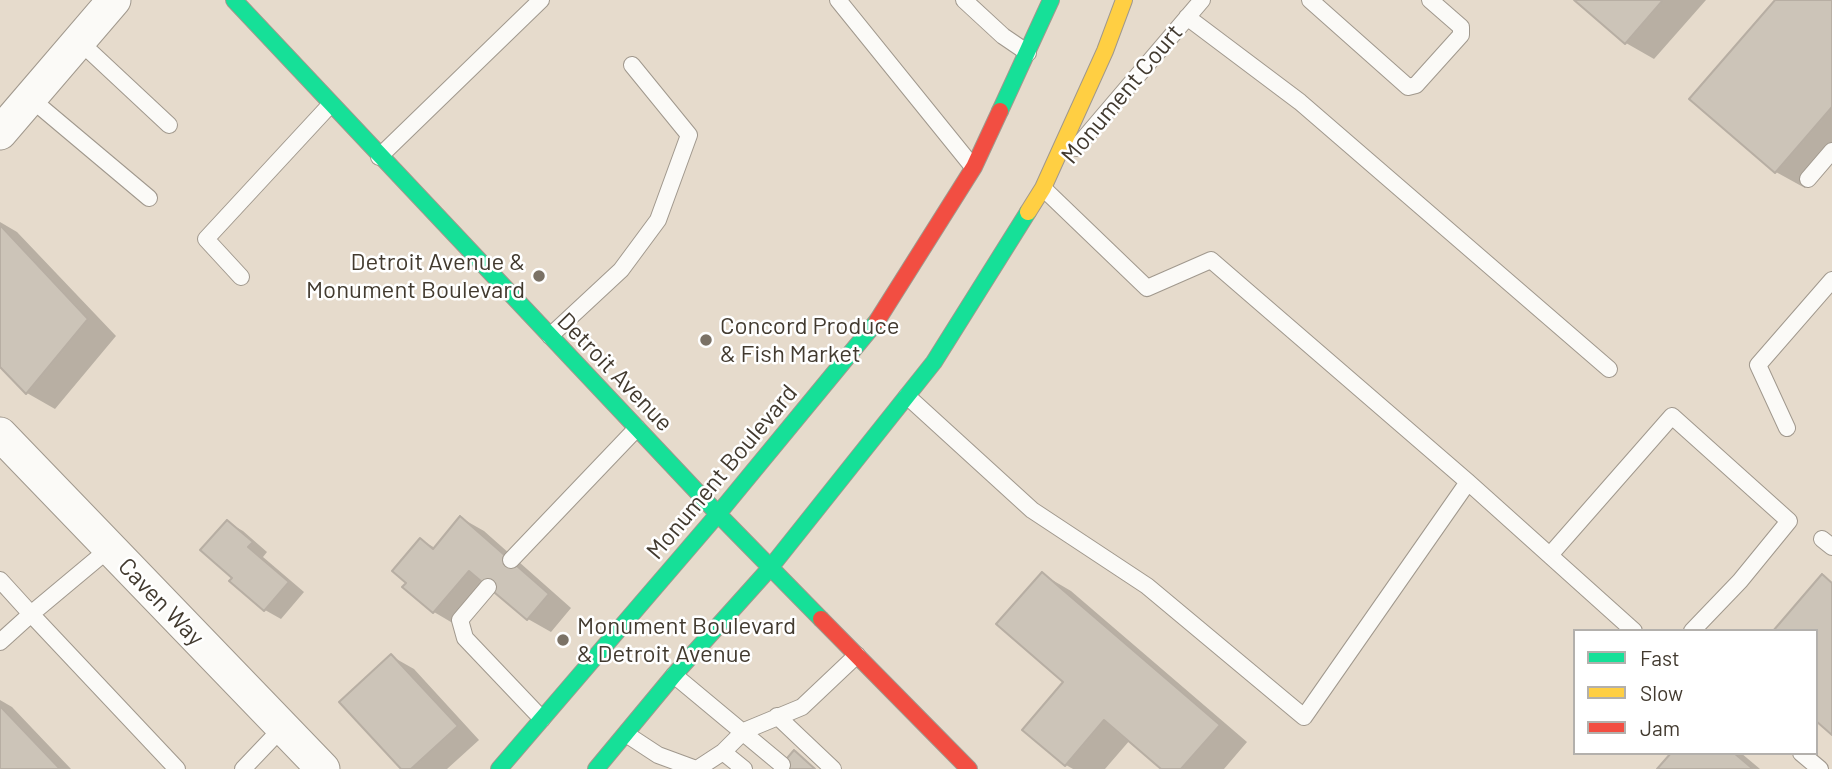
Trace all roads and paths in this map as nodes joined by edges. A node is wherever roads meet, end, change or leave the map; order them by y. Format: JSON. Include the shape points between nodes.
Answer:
{"nodes":[{"id":1,"x":114,"y":0,"type":"edge"},
{"id":2,"x":234,"y":0,"type":"edge"},
{"id":3,"x":541,"y":0,"type":"edge"},
{"id":4,"x":838,"y":0,"type":"edge"},
{"id":5,"x":964,"y":0,"type":"edge"},
{"id":6,"x":1051,"y":0,"type":"edge"},
{"id":7,"x":1124,"y":0,"type":"edge"},
{"id":8,"x":1202,"y":0,"type":"edge"},
{"id":9,"x":1310,"y":0,"type":"edge"},
{"id":10,"x":1430,"y":0,"type":"edge"},
{"id":11,"x":1187,"y":17,"type":"junction"},
{"id":12,"x":79,"y":41,"type":"junction"},
{"id":13,"x":1028,"y":52,"type":"junction"},
{"id":14,"x":632,"y":65,"type":"dead end"},
{"id":15,"x":30,"y":98,"type":"junction"},
{"id":16,"x":330,"y":105,"type":"junction"},
{"id":17,"x":169,"y":125,"type":"dead end"},
{"id":18,"x":0,"y":132,"type":"edge"},
{"id":19,"x":1832,"y":151,"type":"edge"},
{"id":20,"x":379,"y":156,"type":"junction"},
{"id":21,"x":974,"y":167,"type":"junction"},
{"id":22,"x":1808,"y":179,"type":"dead end"},
{"id":23,"x":1043,"y":188,"type":"junction"},
{"id":24,"x":149,"y":198,"type":"dead end"},
{"id":25,"x":241,"y":277,"type":"dead end"},
{"id":26,"x":1832,"y":280,"type":"edge"},
{"id":27,"x":550,"y":336,"type":"junction"},
{"id":28,"x":1608,"y":369,"type":"dead end"},
{"id":29,"x":907,"y":396,"type":"junction"},
{"id":30,"x":637,"y":428,"type":"junction"},
{"id":31,"x":1787,"y":428,"type":"dead end"},
{"id":32,"x":0,"y":434,"type":"edge"},
{"id":33,"x":1468,"y":482,"type":"junction"},
{"id":34,"x":718,"y":514,"type":"junction"},
{"id":35,"x":110,"y":548,"type":"junction"},
{"id":36,"x":1550,"y":555,"type":"junction"},
{"id":37,"x":511,"y":560,"type":"dead end"},
{"id":38,"x":770,"y":568,"type":"junction"},
{"id":39,"x":0,"y":580,"type":"edge"},
{"id":40,"x":488,"y":587,"type":"dead end"},
{"id":41,"x":31,"y":614,"type":"junction"},
{"id":42,"x":1632,"y":629,"type":"edge"},
{"id":43,"x":1694,"y":629,"type":"edge"},
{"id":44,"x":0,"y":642,"type":"edge"},
{"id":45,"x":857,"y":655,"type":"junction"},
{"id":46,"x":674,"y":675,"type":"junction"},
{"id":47,"x":777,"y":716,"type":"junction"},
{"id":48,"x":542,"y":719,"type":"junction"},
{"id":49,"x":283,"y":727,"type":"junction"},
{"id":50,"x":744,"y":731,"type":"junction"},
{"id":51,"x":626,"y":734,"type":"junction"},
{"id":52,"x":723,"y":752,"type":"junction"},
{"id":53,"x":1803,"y":755,"type":"edge"},
{"id":54,"x":782,"y":765,"type":"dead end"},
{"id":55,"x":177,"y":769,"type":"edge"},
{"id":56,"x":243,"y":769,"type":"edge"},
{"id":57,"x":323,"y":769,"type":"edge"},
{"id":58,"x":499,"y":769,"type":"edge"},
{"id":59,"x":596,"y":769,"type":"edge"},
{"id":60,"x":696,"y":769,"type":"edge"},
{"id":61,"x":744,"y":769,"type":"edge"},
{"id":62,"x":833,"y":769,"type":"edge"},
{"id":63,"x":969,"y":769,"type":"edge"},
{"id":64,"x":1820,"y":769,"type":"edge"}],
"edges":[{"from":1,"to":12,"type":"street"},
{"from":2,"to":16,"type":"main road","name":"Detroit Avenue"},
{"from":3,"to":20,"type":"lane"},
{"from":4,"to":21,"type":"lane"},
{"from":5,"to":13,"type":"lane"},
{"from":6,"to":13,"type":"main road","name":"Monument Boulevard"},
{"from":7,"to":23,"type":"main road"},
{"from":8,"to":11,"type":"lane","name":"Monument Court"},
{"from":9,"to":10,"type":"lane","via":[[1404,85],[1412,87],[1461,35],[1461,27]]},
{"from":11,"to":23,"type":"lane","name":"Monument Court"},
{"from":11,"to":28,"type":"lane","via":[[1300,102]]},
{"from":12,"to":15,"type":"street"},
{"from":12,"to":17,"type":"lane"},
{"from":13,"to":21,"type":"main road","name":"Monument Boulevard"},
{"from":14,"to":27,"type":"lane","via":[[689,135],[658,220],[621,270]]},
{"from":15,"to":18,"type":"street"},
{"from":15,"to":24,"type":"lane"},
{"from":16,"to":20,"type":"main road","name":"Detroit Avenue"},
{"from":16,"to":25,"type":"lane","via":[[206,239]]},
{"from":19,"to":22,"type":"lane"},
{"from":20,"to":27,"type":"main road","name":"Detroit Avenue"},
{"from":21,"to":34,"type":"main road","name":"Monument Boulevard","via":[[878,318]]},
{"from":23,"to":29,"type":"main road","via":[[934,362]]},
{"from":23,"to":33,"type":"lane","via":[[1147,288],[1211,260]]},
{"from":26,"to":31,"type":"lane","via":[[1758,365]]},
{"from":27,"to":30,"type":"main road","name":"Detroit Avenue"},
{"from":29,"to":33,"type":"lane","via":[[1032,510],[1147,586],[1304,717]]},
{"from":29,"to":38,"type":"main road"},
{"from":30,"to":34,"type":"main road","name":"Detroit Avenue"},
{"from":30,"to":37,"type":"lane"},
{"from":32,"to":35,"type":"street","name":"Caven Way"},
{"from":33,"to":36,"type":"lane"},
{"from":34,"to":38,"type":"main road","name":"Detroit Avenue"},
{"from":34,"to":48,"type":"main road","name":"Monument Boulevard"},
{"from":35,"to":41,"type":"lane"},
{"from":35,"to":49,"type":"street","name":"Caven Way"},
{"from":36,"to":42,"type":"lane"},
{"from":36,"to":43,"type":"lane","via":[[1672,416],[1788,521]]},
{"from":38,"to":45,"type":"main road","name":"Detroit Avenue"},
{"from":38,"to":46,"type":"main road"},
{"from":39,"to":41,"type":"lane"},
{"from":40,"to":48,"type":"lane","via":[[460,620],[466,638]]},
{"from":41,"to":44,"type":"lane"},
{"from":41,"to":55,"type":"lane"},
{"from":45,"to":47,"type":"lane","via":[[803,707]]},
{"from":45,"to":63,"type":"main road","name":"Detroit Avenue","via":[[947,755]]},
{"from":46,"to":50,"type":"lane"},
{"from":46,"to":51,"type":"main road"},
{"from":47,"to":50,"type":"lane"},
{"from":47,"to":62,"type":"lane"},
{"from":48,"to":58,"type":"main road","name":"Monument Boulevard"},
{"from":49,"to":56,"type":"lane"},
{"from":49,"to":57,"type":"street","name":"Caven Way"},
{"from":50,"to":52,"type":"lane"},
{"from":50,"to":54,"type":"lane"},
{"from":51,"to":59,"type":"main road"},
{"from":51,"to":60,"type":"lane","via":[[658,755]]},
{"from":52,"to":60,"type":"lane"},
{"from":52,"to":61,"type":"lane"},
{"from":53,"to":64,"type":"lane"}]}
